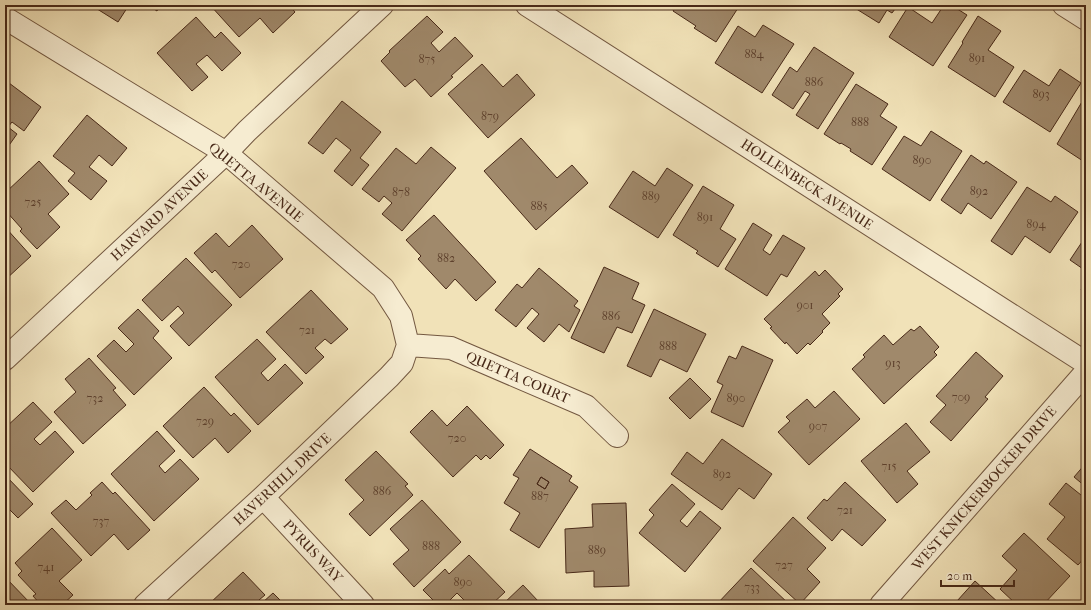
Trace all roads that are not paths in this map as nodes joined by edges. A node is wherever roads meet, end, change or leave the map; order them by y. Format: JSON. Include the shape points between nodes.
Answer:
{"nodes":[{"id":1,"x":382,"y":5,"type":"edge"},
{"id":2,"x":527,"y":5,"type":"edge"},
{"id":3,"x":1064,"y":5,"type":"edge"},
{"id":4,"x":5,"y":18,"type":"edge"},
{"id":5,"x":1086,"y":19,"type":"edge"},
{"id":6,"x":226,"y":153,"type":"junction"},
{"id":7,"x":408,"y":345,"type":"junction"},
{"id":8,"x":5,"y":359,"type":"edge"},
{"id":9,"x":1086,"y":363,"type":"edge"},
{"id":10,"x":1086,"y":372,"type":"edge"},
{"id":11,"x":617,"y":436,"type":"dead end"},
{"id":12,"x":263,"y":497,"type":"junction"},
{"id":13,"x":145,"y":605,"type":"edge"},
{"id":14,"x":363,"y":605,"type":"edge"},
{"id":15,"x":881,"y":605,"type":"edge"}],
"edges":[{"from":1,"to":6,"type":"street","name":"HARVARD AVENUE"},
{"from":2,"to":9,"type":"street","name":"HOLLENBECK AVENUE"},
{"from":3,"to":5,"type":"street"},
{"from":4,"to":6,"type":"street","name":"QUETTA AVENUE"},
{"from":6,"to":7,"type":"street","name":"QUETTA AVENUE","via":[[383,288],[401,316]]},
{"from":6,"to":8,"type":"street","name":"HARVARD AVENUE"},
{"from":7,"to":11,"type":"street","name":"QUETTA COURT","via":[[451,348],[522,378],[586,406]]},
{"from":7,"to":12,"type":"street","name":"HAVERHILL DRIVE","via":[[402,363],[390,377]]},
{"from":10,"to":15,"type":"street","name":"WEST KNICKERBOCKER DRIVE"},
{"from":12,"to":13,"type":"street","name":"HAVERHILL DRIVE"},
{"from":12,"to":14,"type":"street","name":"PYRUS WAY"}]}
